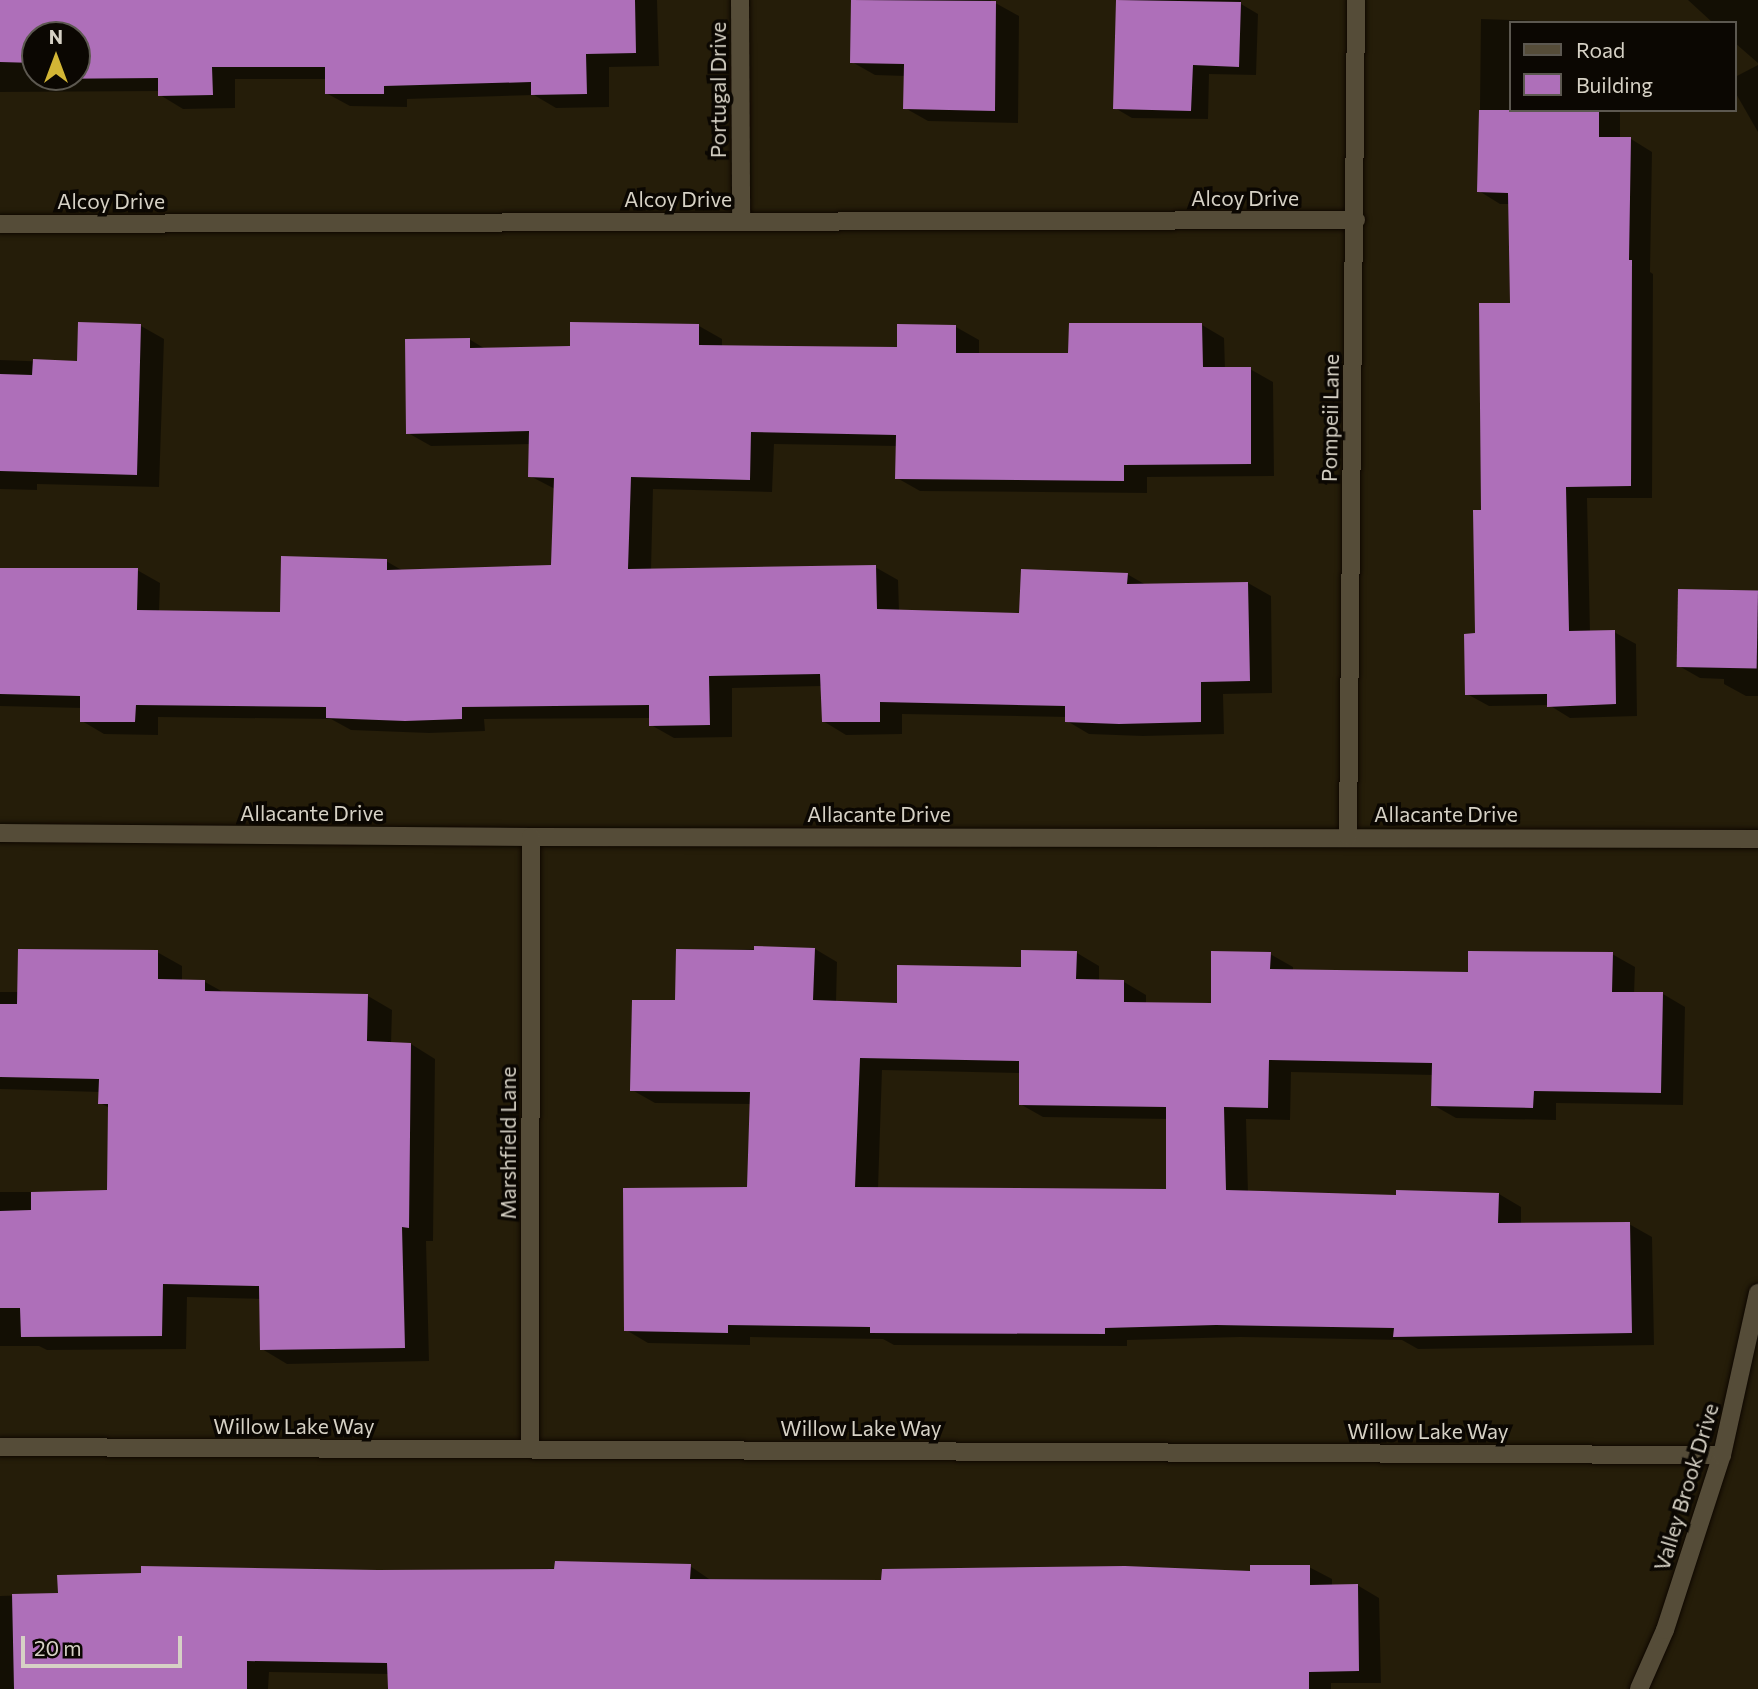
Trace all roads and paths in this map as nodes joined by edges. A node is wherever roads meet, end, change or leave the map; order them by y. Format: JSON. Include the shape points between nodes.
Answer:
{"nodes":[{"id":1,"x":740,"y":0,"type":"edge"},
{"id":2,"x":1356,"y":0,"type":"edge"},
{"id":3,"x":1356,"y":220,"type":"junction"},
{"id":4,"x":741,"y":222,"type":"junction"},
{"id":5,"x":0,"y":224,"type":"edge"},
{"id":6,"x":0,"y":833,"type":"edge"},
{"id":7,"x":1348,"y":836,"type":"junction"},
{"id":8,"x":531,"y":837,"type":"junction"},
{"id":9,"x":1758,"y":839,"type":"edge"},
{"id":10,"x":1758,"y":1293,"type":"edge"},
{"id":11,"x":0,"y":1447,"type":"edge"},
{"id":12,"x":530,"y":1449,"type":"junction"},
{"id":13,"x":1723,"y":1455,"type":"junction"},
{"id":14,"x":1639,"y":1689,"type":"edge"}],
"edges":[{"from":1,"to":4,"type":"street","name":"Portugal Drive"},
{"from":2,"to":3,"type":"street","name":"Pompeii Lane"},
{"from":3,"to":4,"type":"street","name":"Alcoy Drive"},
{"from":3,"to":7,"type":"street","name":"Pompeii Lane"},
{"from":4,"to":5,"type":"street","name":"Alcoy Drive"},
{"from":6,"to":8,"type":"street","name":"Allacante Drive"},
{"from":7,"to":8,"type":"street","name":"Allacante Drive"},
{"from":7,"to":9,"type":"street","name":"Allacante Drive"},
{"from":8,"to":12,"type":"street","name":"Marshfield Lane"},
{"from":10,"to":13,"type":"street","name":"Valley Brook Drive"},
{"from":11,"to":12,"type":"street","name":"Willow Lake Way"},
{"from":12,"to":13,"type":"street","name":"Willow Lake Way"},
{"from":13,"to":14,"type":"street","name":"Valley Brook Drive","via":[[1665,1630]]}]}
